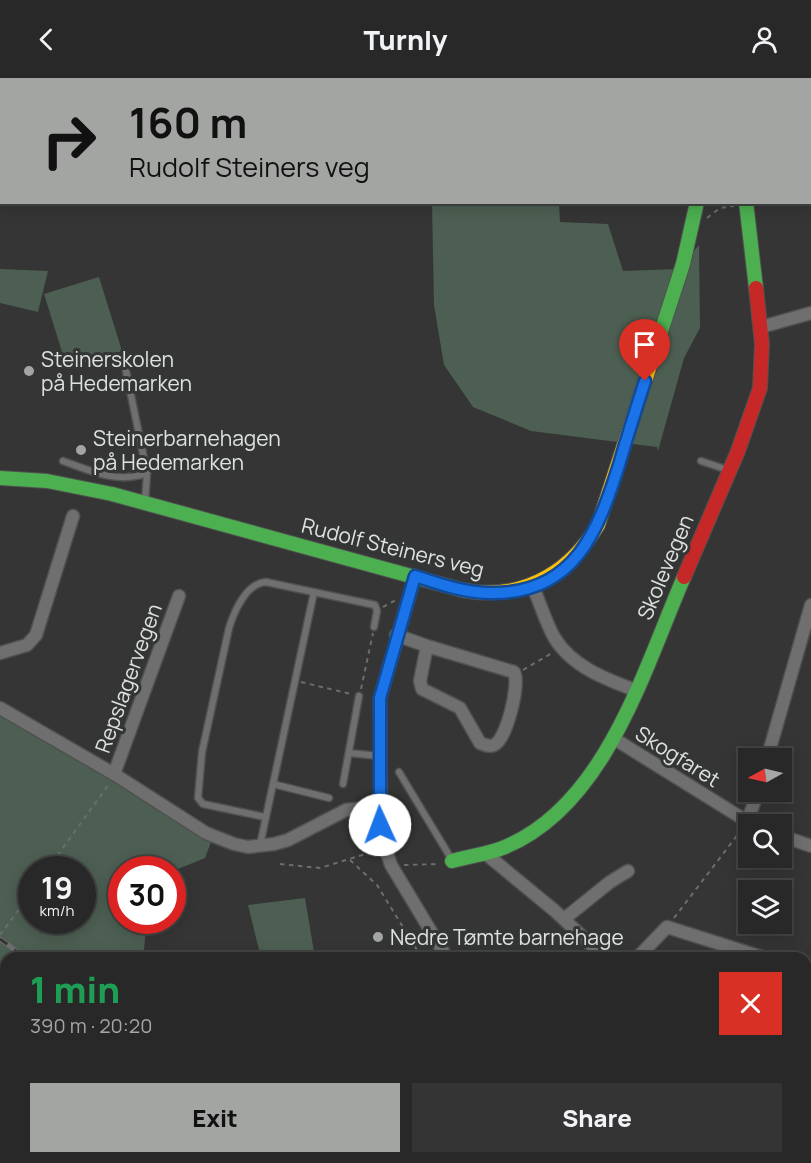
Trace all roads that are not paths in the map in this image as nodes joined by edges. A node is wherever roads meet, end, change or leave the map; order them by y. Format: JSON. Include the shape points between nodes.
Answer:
{"nodes":[{"id":1,"x":697,"y":204,"type":"edge"},
{"id":2,"x":746,"y":204,"type":"edge"},
{"id":3,"x":811,"y":313,"type":"edge"},
{"id":4,"x":761,"y":327,"type":"junction"},
{"id":5,"x":126,"y":371,"type":"dead end"},
{"id":6,"x":63,"y":461,"type":"dead end"},
{"id":7,"x":701,"y":461,"type":"dead end"},
{"id":8,"x":729,"y":471,"type":"junction"},
{"id":9,"x":147,"y":473,"type":"junction"},
{"id":10,"x":0,"y":478,"type":"edge"},
{"id":11,"x":145,"y":503,"type":"junction"},
{"id":12,"x":73,"y":516,"type":"dead end"},
{"id":13,"x":415,"y":576,"type":"junction"},
{"id":14,"x":532,"y":585,"type":"junction"},
{"id":15,"x":314,"y":591,"type":"junction"},
{"id":16,"x":178,"y":596,"type":"dead end"},
{"id":17,"x":811,"y":605,"type":"edge"},
{"id":18,"x":374,"y":627,"type":"road end"},
{"id":19,"x":396,"y":635,"type":"junction"},
{"id":20,"x":428,"y":646,"type":"junction"},
{"id":21,"x":0,"y":653,"type":"edge"},
{"id":22,"x":635,"y":690,"type":"junction"},
{"id":23,"x":359,"y":696,"type":"road end"},
{"id":24,"x":0,"y":708,"type":"edge"},
{"id":25,"x":613,"y":738,"type":"junction"},
{"id":26,"x":770,"y":748,"type":"edge"},
{"id":27,"x":349,"y":753,"type":"junction"},
{"id":28,"x":379,"y":756,"type":"junction"},
{"id":29,"x":399,"y":772,"type":"dead end"},
{"id":30,"x":114,"y":774,"type":"junction"},
{"id":31,"x":273,"y":784,"type":"junction"},
{"id":32,"x":344,"y":784,"type":"dead end"},
{"id":33,"x":329,"y":798,"type":"dead end"},
{"id":34,"x":379,"y":806,"type":"junction"},
{"id":35,"x":738,"y":816,"type":"edge"},
{"id":36,"x":265,"y":817,"type":"junction"},
{"id":37,"x":792,"y":839,"type":"edge"},
{"id":38,"x":260,"y":846,"type":"junction"},
{"id":39,"x":811,"y":846,"type":"edge"},
{"id":40,"x":486,"y":854,"type":"junction"},
{"id":41,"x":452,"y":861,"type":"joint"},
{"id":42,"x":628,"y":871,"type":"dead end"},
{"id":43,"x":564,"y":919,"type":"junction"},
{"id":44,"x":444,"y":952,"type":"edge"},
{"id":45,"x":599,"y":952,"type":"edge"},
{"id":46,"x":643,"y":952,"type":"edge"},
{"id":47,"x":746,"y":952,"type":"edge"}],
"edges":[{"from":1,"to":14,"type":"street","name":"Rudolf Steiners veg","via":[[683,264],[598,525],[568,565]]},
{"from":2,"to":4,"type":"street","name":"Skolevegen"},
{"from":3,"to":4,"type":"street"},
{"from":4,"to":8,"type":"street","name":"Skolevegen","via":[[760,388]]},
{"from":5,"to":9,"type":"lane"},
{"from":6,"to":9,"type":"lane","via":[[83,471],[125,479]]},
{"from":7,"to":8,"type":"lane"},
{"from":8,"to":22,"type":"street","name":"Skolevegen"},
{"from":9,"to":11,"type":"lane"},
{"from":10,"to":11,"type":"street","name":"Rudolf Steiners veg","via":[[47,482]]},
{"from":11,"to":13,"type":"street","name":"Rudolf Steiners veg"},
{"from":12,"to":21,"type":"street","via":[[36,635],[27,645]]},
{"from":13,"to":14,"type":"street","name":"Rudolf Steiners veg","via":[[482,593]]},
{"from":13,"to":19,"type":"street"},
{"from":14,"to":22,"type":"street","via":[[550,630],[566,653],[585,667]]},
{"from":15,"to":18,"type":"lane","via":[[375,605]]},
{"from":15,"to":31,"type":"lane"},
{"from":15,"to":36,"type":"lane","via":[[266,582],[256,585],[236,610],[222,654],[202,752],[198,798],[203,804]]},
{"from":16,"to":30,"type":"street","name":"Repslagervegen"},
{"from":17,"to":26,"type":"street"},
{"from":19,"to":20,"type":"street"},
{"from":19,"to":28,"type":"street","via":[[380,698]]},
{"from":20,"to":20,"type":"street","via":[[420,681],[422,690],[460,708],[478,741],[494,745],[503,735],[516,674],[501,666]]},
{"from":22,"to":25,"type":"street","name":"Skolevegen"},
{"from":23,"to":27,"type":"lane"},
{"from":24,"to":30,"type":"street","name":"Repslagervegen"},
{"from":25,"to":35,"type":"street","name":"Skogfaret"},
{"from":25,"to":40,"type":"street","name":"Skolevegen","via":[[592,776],[562,809],[527,836]]},
{"from":27,"to":28,"type":"lane"},
{"from":27,"to":32,"type":"lane"},
{"from":28,"to":34,"type":"street"},
{"from":29,"to":41,"type":"lane"},
{"from":30,"to":38,"type":"street","name":"Repslagervegen","via":[[219,840]]},
{"from":31,"to":33,"type":"lane"},
{"from":31,"to":36,"type":"lane"},
{"from":34,"to":38,"type":"street","name":"Repslagervegen","via":[[346,810],[288,840]]},
{"from":34,"to":44,"type":"street","via":[[384,848]]},
{"from":36,"to":38,"type":"lane"},
{"from":37,"to":39,"type":"street"},
{"from":40,"to":41,"type":"street","name":"Skolevegen"},
{"from":40,"to":43,"type":"street"},
{"from":42,"to":43,"type":"street"},
{"from":43,"to":45,"type":"street"},
{"from":46,"to":47,"type":"street","via":[[667,927]]}]}
